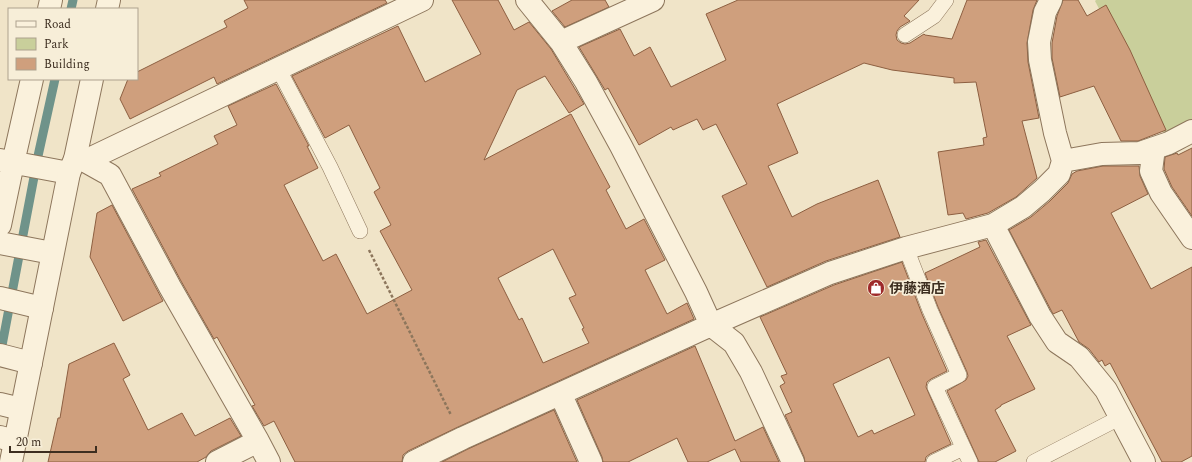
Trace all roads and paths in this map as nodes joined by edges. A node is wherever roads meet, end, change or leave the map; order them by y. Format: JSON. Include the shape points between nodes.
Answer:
{"nodes":[{"id":1,"x":422,"y":0,"type":"edge"},
{"id":2,"x":527,"y":0,"type":"edge"},
{"id":3,"x":653,"y":0,"type":"edge"},
{"id":4,"x":946,"y":0,"type":"edge"},
{"id":5,"x":1051,"y":0,"type":"edge"},
{"id":6,"x":904,"y":35,"type":"dead end"},
{"id":7,"x":560,"y":42,"type":"junction"},
{"id":8,"x":278,"y":68,"type":"junction"},
{"id":9,"x":32,"y":80,"type":"edge"},
{"id":10,"x":92,"y":80,"type":"edge"},
{"id":11,"x":1192,"y":131,"type":"edge"},
{"id":12,"x":1154,"y":148,"type":"junction"},
{"id":13,"x":6,"y":161,"type":"edge"},
{"id":14,"x":1063,"y":161,"type":"junction"},
{"id":15,"x":76,"y":164,"type":"junction"},
{"id":16,"x":0,"y":225,"type":"edge"},
{"id":17,"x":993,"y":225,"type":"junction"},
{"id":18,"x":360,"y":231,"type":"joint"},
{"id":19,"x":1192,"y":238,"type":"edge"},
{"id":20,"x":0,"y":243,"type":"edge"},
{"id":21,"x":906,"y":248,"type":"junction"},
{"id":22,"x":52,"y":253,"type":"junction"},
{"id":23,"x":0,"y":298,"type":"edge"},
{"id":24,"x":31,"y":305,"type":"junction"},
{"id":25,"x":711,"y":325,"type":"junction"},
{"id":26,"x":5,"y":356,"type":"edge"},
{"id":27,"x":31,"y":363,"type":"junction"},
{"id":28,"x":561,"y":395,"type":"junction"},
{"id":29,"x":0,"y":404,"type":"edge"},
{"id":30,"x":21,"y":409,"type":"junction"},
{"id":31,"x":1121,"y":417,"type":"junction"},
{"id":32,"x":462,"y":438,"type":"junction"},
{"id":33,"x":8,"y":439,"type":"edge"},
{"id":34,"x":258,"y":441,"type":"junction"},
{"id":35,"x":963,"y":448,"type":"junction"},
{"id":36,"x":444,"y":455,"type":"edge"},
{"id":37,"x":11,"y":462,"type":"edge"},
{"id":38,"x":217,"y":462,"type":"edge"},
{"id":39,"x":269,"y":462,"type":"edge"},
{"id":40,"x":414,"y":462,"type":"edge"},
{"id":41,"x":591,"y":462,"type":"edge"},
{"id":42,"x":793,"y":462,"type":"edge"},
{"id":43,"x":934,"y":462,"type":"edge"},
{"id":44,"x":970,"y":462,"type":"edge"},
{"id":45,"x":1034,"y":462,"type":"edge"},
{"id":46,"x":1144,"y":462,"type":"edge"}],
"edges":[{"from":1,"to":8,"type":"street"},
{"from":2,"to":7,"type":"street"},
{"from":3,"to":7,"type":"street"},
{"from":4,"to":6,"type":"lane","via":[[934,16]]},
{"from":5,"to":14,"type":"street","via":[[1045,12],[1039,42],[1040,60]]},
{"from":7,"to":25,"type":"street","via":[[586,82],[621,146]]},
{"from":8,"to":15,"type":"street"},
{"from":8,"to":18,"type":"lane"},
{"from":9,"to":13,"type":"street"},
{"from":10,"to":15,"type":"street"},
{"from":11,"to":12,"type":"street"},
{"from":12,"to":14,"type":"street","via":[[1140,153],[1102,154]]},
{"from":12,"to":19,"type":"street","via":[[1151,171],[1161,193]]},
{"from":13,"to":15,"type":"street","via":[[47,169]]},
{"from":13,"to":16,"type":"street"},
{"from":14,"to":17,"type":"street","via":[[1058,174],[1042,191],[1023,207]]},
{"from":15,"to":22,"type":"street"},
{"from":15,"to":34,"type":"street","via":[[110,175],[170,287]]},
{"from":17,"to":21,"type":"street"},
{"from":17,"to":31,"type":"street","via":[[1040,316],[1057,342],[1079,357],[1106,390]]},
{"from":18,"to":32,"type":"path"},
{"from":20,"to":22,"type":"street"},
{"from":21,"to":25,"type":"street","via":[[830,273]]},
{"from":21,"to":35,"type":"lane","via":[[959,375],[935,388]]},
{"from":22,"to":24,"type":"street"},
{"from":23,"to":24,"type":"street"},
{"from":24,"to":27,"type":"street"},
{"from":25,"to":28,"type":"street"},
{"from":25,"to":42,"type":"street","via":[[734,343],[751,372]]},
{"from":26,"to":27,"type":"street"},
{"from":27,"to":30,"type":"street"},
{"from":28,"to":32,"type":"street"},
{"from":28,"to":41,"type":"street"},
{"from":29,"to":30,"type":"street"},
{"from":30,"to":33,"type":"street"},
{"from":31,"to":45,"type":"lane"},
{"from":31,"to":46,"type":"street"},
{"from":32,"to":36,"type":"street"},
{"from":33,"to":37,"type":"street"},
{"from":34,"to":38,"type":"street"},
{"from":34,"to":39,"type":"street"},
{"from":35,"to":43,"type":"lane"},
{"from":35,"to":44,"type":"lane"},
{"from":36,"to":40,"type":"street"}]}
